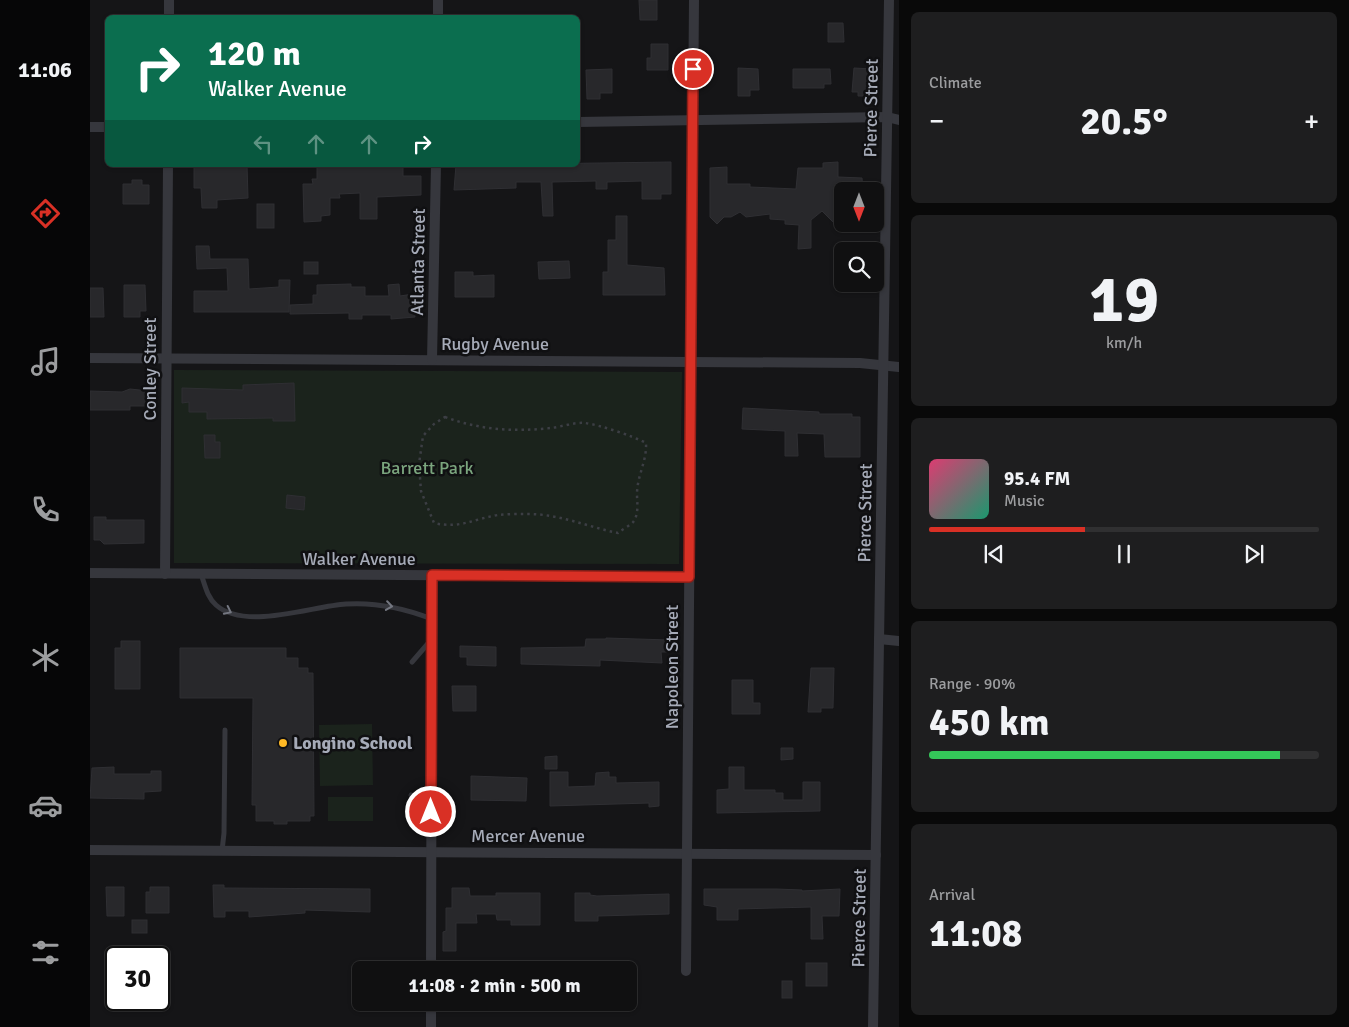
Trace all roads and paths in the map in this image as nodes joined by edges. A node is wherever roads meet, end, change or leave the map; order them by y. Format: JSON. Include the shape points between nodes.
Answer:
{"nodes":[{"id":1,"x":169,"y":0,"type":"edge"},
{"id":2,"x":438,"y":0,"type":"edge"},
{"id":3,"x":694,"y":0,"type":"edge"},
{"id":4,"x":889,"y":0,"type":"edge"},
{"id":5,"x":169,"y":15,"type":"edge"},
{"id":6,"x":438,"y":15,"type":"edge"},
{"id":7,"x":887,"y":117,"type":"junction"},
{"id":8,"x":899,"y":120,"type":"edge"},
{"id":9,"x":693,"y":121,"type":"junction"},
{"id":10,"x":580,"y":122,"type":"edge"},
{"id":11,"x":90,"y":127,"type":"edge"},
{"id":12,"x":105,"y":127,"type":"edge"},
{"id":13,"x":168,"y":167,"type":"edge"},
{"id":14,"x":436,"y":167,"type":"edge"},
{"id":15,"x":90,"y":358,"type":"edge"},
{"id":16,"x":167,"y":359,"type":"junction"},
{"id":17,"x":432,"y":360,"type":"junction"},
{"id":18,"x":691,"y":362,"type":"junction"},
{"id":19,"x":883,"y":365,"type":"junction"},
{"id":20,"x":899,"y":366,"type":"edge"},
{"id":21,"x":434,"y":523,"type":"joint"},
{"id":22,"x":90,"y":573,"type":"edge"},
{"id":23,"x":165,"y":574,"type":"junction"},
{"id":24,"x":201,"y":574,"type":"junction"},
{"id":25,"x":432,"y":575,"type":"junction"},
{"id":26,"x":689,"y":577,"type":"junction"},
{"id":27,"x":432,"y":619,"type":"junction"},
{"id":28,"x":432,"y":639,"type":"junction"},
{"id":29,"x":879,"y":639,"type":"junction"},
{"id":30,"x":899,"y":640,"type":"edge"},
{"id":31,"x":412,"y":662,"type":"dead end"},
{"id":32,"x":225,"y":730,"type":"dead end"},
{"id":33,"x":410,"y":796,"type":"dead end"},
{"id":34,"x":431,"y":812,"type":"junction"},
{"id":35,"x":90,"y":850,"type":"edge"},
{"id":36,"x":222,"y":851,"type":"junction"},
{"id":37,"x":431,"y":852,"type":"junction"},
{"id":38,"x":688,"y":854,"type":"junction"},
{"id":39,"x":876,"y":855,"type":"junction"},
{"id":40,"x":431,"y":961,"type":"edge"},
{"id":41,"x":686,"y":971,"type":"dead end"},
{"id":42,"x":431,"y":1011,"type":"edge"},
{"id":43,"x":431,"y":1027,"type":"edge"},
{"id":44,"x":874,"y":1027,"type":"edge"}],
"edges":[{"from":1,"to":5,"type":"street"},
{"from":2,"to":6,"type":"street"},
{"from":3,"to":9,"type":"street","name":"Napoleon Street"},
{"from":4,"to":7,"type":"street","name":"Pierce Street"},
{"from":7,"to":8,"type":"street"},
{"from":7,"to":9,"type":"street"},
{"from":7,"to":19,"type":"street","name":"Pierce Street"},
{"from":9,"to":10,"type":"street"},
{"from":9,"to":18,"type":"street","name":"Napoleon Street"},
{"from":11,"to":12,"type":"street"},
{"from":13,"to":16,"type":"street","name":"Conley Street"},
{"from":14,"to":17,"type":"street","name":"Atlanta Street"},
{"from":15,"to":16,"type":"street","name":"Rugby Avenue"},
{"from":16,"to":17,"type":"street","name":"Rugby Avenue"},
{"from":16,"to":23,"type":"street","name":"Conley Street"},
{"from":17,"to":18,"type":"street","name":"Rugby Avenue"},
{"from":18,"to":19,"type":"street","name":"Rugby Avenue"},
{"from":18,"to":26,"type":"street","name":"Napoleon Street"},
{"from":19,"to":20,"type":"street","name":"Rugby Avenue"},
{"from":19,"to":29,"type":"street","name":"Pierce Street"},
{"from":21,"to":21,"type":"path","via":[[449,527],[498,515],[531,514],[564,517],[618,533],[633,522],[638,508],[637,492],[646,443],[584,423],[507,431],[480,429],[445,418],[423,436],[419,464],[421,492]]},
{"from":22,"to":23,"type":"street","name":"Walker Avenue"},
{"from":23,"to":24,"type":"street","name":"Walker Avenue"},
{"from":24,"to":25,"type":"street","name":"Walker Avenue"},
{"from":24,"to":27,"type":"lane","one_way":true,"via":[[206,592],[216,605],[236,615],[266,616],[345,604],[368,604],[394,606]]},
{"from":25,"to":26,"type":"street","name":"Walker Avenue"},
{"from":25,"to":27,"type":"street"},
{"from":26,"to":38,"type":"street","name":"Napoleon Street"},
{"from":27,"to":28,"type":"street"},
{"from":28,"to":31,"type":"lane"},
{"from":28,"to":34,"type":"street"},
{"from":29,"to":30,"type":"street"},
{"from":29,"to":39,"type":"street","name":"Pierce Street"},
{"from":32,"to":36,"type":"lane"},
{"from":33,"to":34,"type":"lane"},
{"from":34,"to":37,"type":"street"},
{"from":35,"to":36,"type":"street","name":"Mercer Avenue"},
{"from":36,"to":37,"type":"street","name":"Mercer Avenue"},
{"from":37,"to":38,"type":"street","name":"Mercer Avenue"},
{"from":37,"to":40,"type":"street"},
{"from":38,"to":39,"type":"street","name":"Mercer Avenue"},
{"from":38,"to":41,"type":"street","name":"Napoleon Street"},
{"from":39,"to":44,"type":"street","name":"Pierce Street"},
{"from":42,"to":43,"type":"street"}]}
